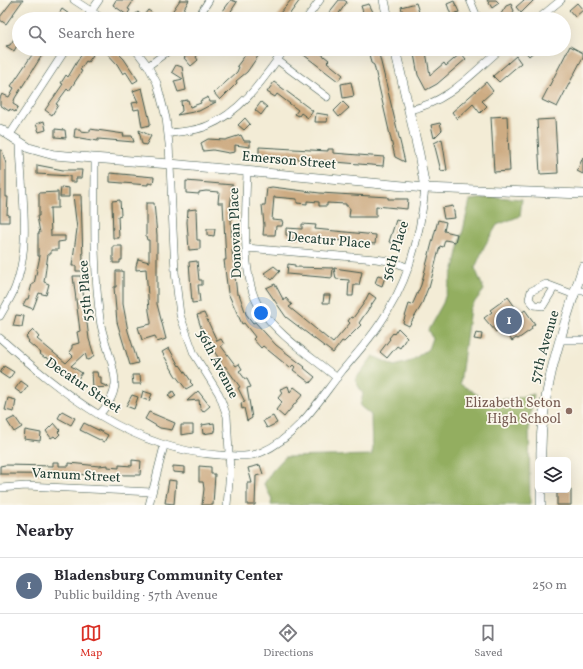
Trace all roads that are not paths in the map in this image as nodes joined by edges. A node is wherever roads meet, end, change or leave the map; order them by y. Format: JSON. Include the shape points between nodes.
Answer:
{"nodes":[{"id":1,"x":74,"y":0,"type":"edge"},
{"id":2,"x":99,"y":0,"type":"edge"},
{"id":3,"x":210,"y":0,"type":"edge"},
{"id":4,"x":320,"y":0,"type":"edge"},
{"id":5,"x":384,"y":0,"type":"edge"},
{"id":6,"x":470,"y":0,"type":"edge"},
{"id":7,"x":561,"y":0,"type":"edge"},
{"id":8,"x":91,"y":12,"type":"joint"},
{"id":9,"x":202,"y":12,"type":"edge"},
{"id":10,"x":311,"y":12,"type":"edge"},
{"id":11,"x":387,"y":12,"type":"edge"},
{"id":12,"x":475,"y":12,"type":"edge"},
{"id":13,"x":546,"y":12,"type":"edge"},
{"id":14,"x":61,"y":56,"type":"edge"},
{"id":15,"x":140,"y":56,"type":"edge"},
{"id":16,"x":162,"y":56,"type":"edge"},
{"id":17,"x":280,"y":56,"type":"edge"},
{"id":18,"x":397,"y":56,"type":"edge"},
{"id":19,"x":491,"y":56,"type":"edge"},
{"id":20,"x":277,"y":60,"type":"junction"},
{"id":21,"x":148,"y":66,"type":"junction"},
{"id":22,"x":327,"y":97,"type":"dead end"},
{"id":23,"x":409,"y":110,"type":"junction"},
{"id":24,"x":0,"y":129,"type":"edge"},
{"id":25,"x":168,"y":133,"type":"junction"},
{"id":26,"x":9,"y":136,"type":"junction"},
{"id":27,"x":20,"y":144,"type":"junction"},
{"id":28,"x":95,"y":158,"type":"junction"},
{"id":29,"x":170,"y":164,"type":"junction"},
{"id":30,"x":247,"y":172,"type":"junction"},
{"id":31,"x":425,"y":188,"type":"junction"},
{"id":32,"x":583,"y":194,"type":"edge"},
{"id":33,"x":247,"y":248,"type":"junction"},
{"id":34,"x":583,"y":267,"type":"edge"},
{"id":35,"x":408,"y":268,"type":"junction"},
{"id":36,"x":554,"y":288,"type":"dead end"},
{"id":37,"x":578,"y":293,"type":"edge"},
{"id":38,"x":0,"y":316,"type":"edge"},
{"id":39,"x":0,"y":338,"type":"edge"},
{"id":40,"x":561,"y":340,"type":"junction"},
{"id":41,"x":583,"y":340,"type":"edge"},
{"id":42,"x":337,"y":378,"type":"junction"},
{"id":43,"x":99,"y":416,"type":"junction"},
{"id":44,"x":164,"y":446,"type":"junction"},
{"id":45,"x":230,"y":456,"type":"junction"},
{"id":46,"x":541,"y":457,"type":"edge"},
{"id":47,"x":0,"y":488,"type":"edge"},
{"id":48,"x":152,"y":492,"type":"junction"},
{"id":49,"x":541,"y":493,"type":"edge"},
{"id":50,"x":149,"y":505,"type":"edge"},
{"id":51,"x":227,"y":505,"type":"edge"},
{"id":52,"x":541,"y":505,"type":"edge"}],
"edges":[{"from":1,"to":8,"type":"street"},
{"from":2,"to":8,"type":"street"},
{"from":3,"to":9,"type":"street"},
{"from":4,"to":10,"type":"street"},
{"from":5,"to":11,"type":"street"},
{"from":6,"to":12,"type":"street"},
{"from":7,"to":13,"type":"street"},
{"from":14,"to":26,"type":"street"},
{"from":15,"to":21,"type":"street","name":"56th Avenue"},
{"from":16,"to":21,"type":"street"},
{"from":17,"to":20,"type":"street"},
{"from":18,"to":23,"type":"street","name":"56th Place"},
{"from":19,"to":23,"type":"street","via":[[444,98]]},
{"from":20,"to":22,"type":"street"},
{"from":20,"to":25,"type":"street","via":[[244,100],[221,119],[193,130]]},
{"from":21,"to":25,"type":"street","name":"56th Avenue","via":[[160,92]]},
{"from":23,"to":31,"type":"street","name":"56th Place"},
{"from":24,"to":26,"type":"street","name":"Emerson Street"},
{"from":25,"to":29,"type":"street","name":"56th Avenue"},
{"from":26,"to":27,"type":"street","name":"Emerson Street"},
{"from":27,"to":28,"type":"street","name":"Emerson Street","via":[[42,152]]},
{"from":27,"to":38,"type":"street","via":[[23,248],[19,276]]},
{"from":28,"to":29,"type":"street","name":"Emerson Street"},
{"from":28,"to":43,"type":"street","name":"55th Place","via":[[98,301],[103,336],[115,382],[112,397]]},
{"from":29,"to":30,"type":"street","name":"Emerson Street"},
{"from":29,"to":45,"type":"street","name":"56th Avenue","via":[[174,265],[180,315],[194,354],[216,388],[225,408],[229,425]]},
{"from":30,"to":31,"type":"street","name":"Emerson Street"},
{"from":30,"to":33,"type":"street","name":"Donovan Place"},
{"from":31,"to":32,"type":"street","name":"Emerson Street"},
{"from":31,"to":35,"type":"street","name":"56th Place","via":[[420,222]]},
{"from":33,"to":35,"type":"street","name":"Decatur Place","via":[[376,259],[395,262]]},
{"from":33,"to":42,"type":"street","name":"Donovan Place","via":[[250,284],[259,307],[279,330]]},
{"from":34,"to":37,"type":"street","name":"57th Avenue"},
{"from":35,"to":42,"type":"street","name":"56th Place","via":[[401,287],[381,323]]},
{"from":36,"to":37,"type":"street"},
{"from":37,"to":40,"type":"street","name":"57th Avenue"},
{"from":39,"to":43,"type":"street","name":"Decatur Street","via":[[49,381]]},
{"from":40,"to":41,"type":"street"},
{"from":40,"to":46,"type":"street","name":"57th Avenue","via":[[544,404],[540,436]]},
{"from":42,"to":45,"type":"street","name":"56th Place","via":[[299,425],[274,445],[252,455]]},
{"from":43,"to":44,"type":"street","name":"Decatur Street"},
{"from":44,"to":45,"type":"street","name":"Decatur Street"},
{"from":44,"to":48,"type":"street"},
{"from":45,"to":51,"type":"street","name":"56th Avenue"},
{"from":47,"to":48,"type":"street","name":"Varnum Street","via":[[26,486]]},
{"from":48,"to":50,"type":"street"},
{"from":49,"to":52,"type":"street"}]}
